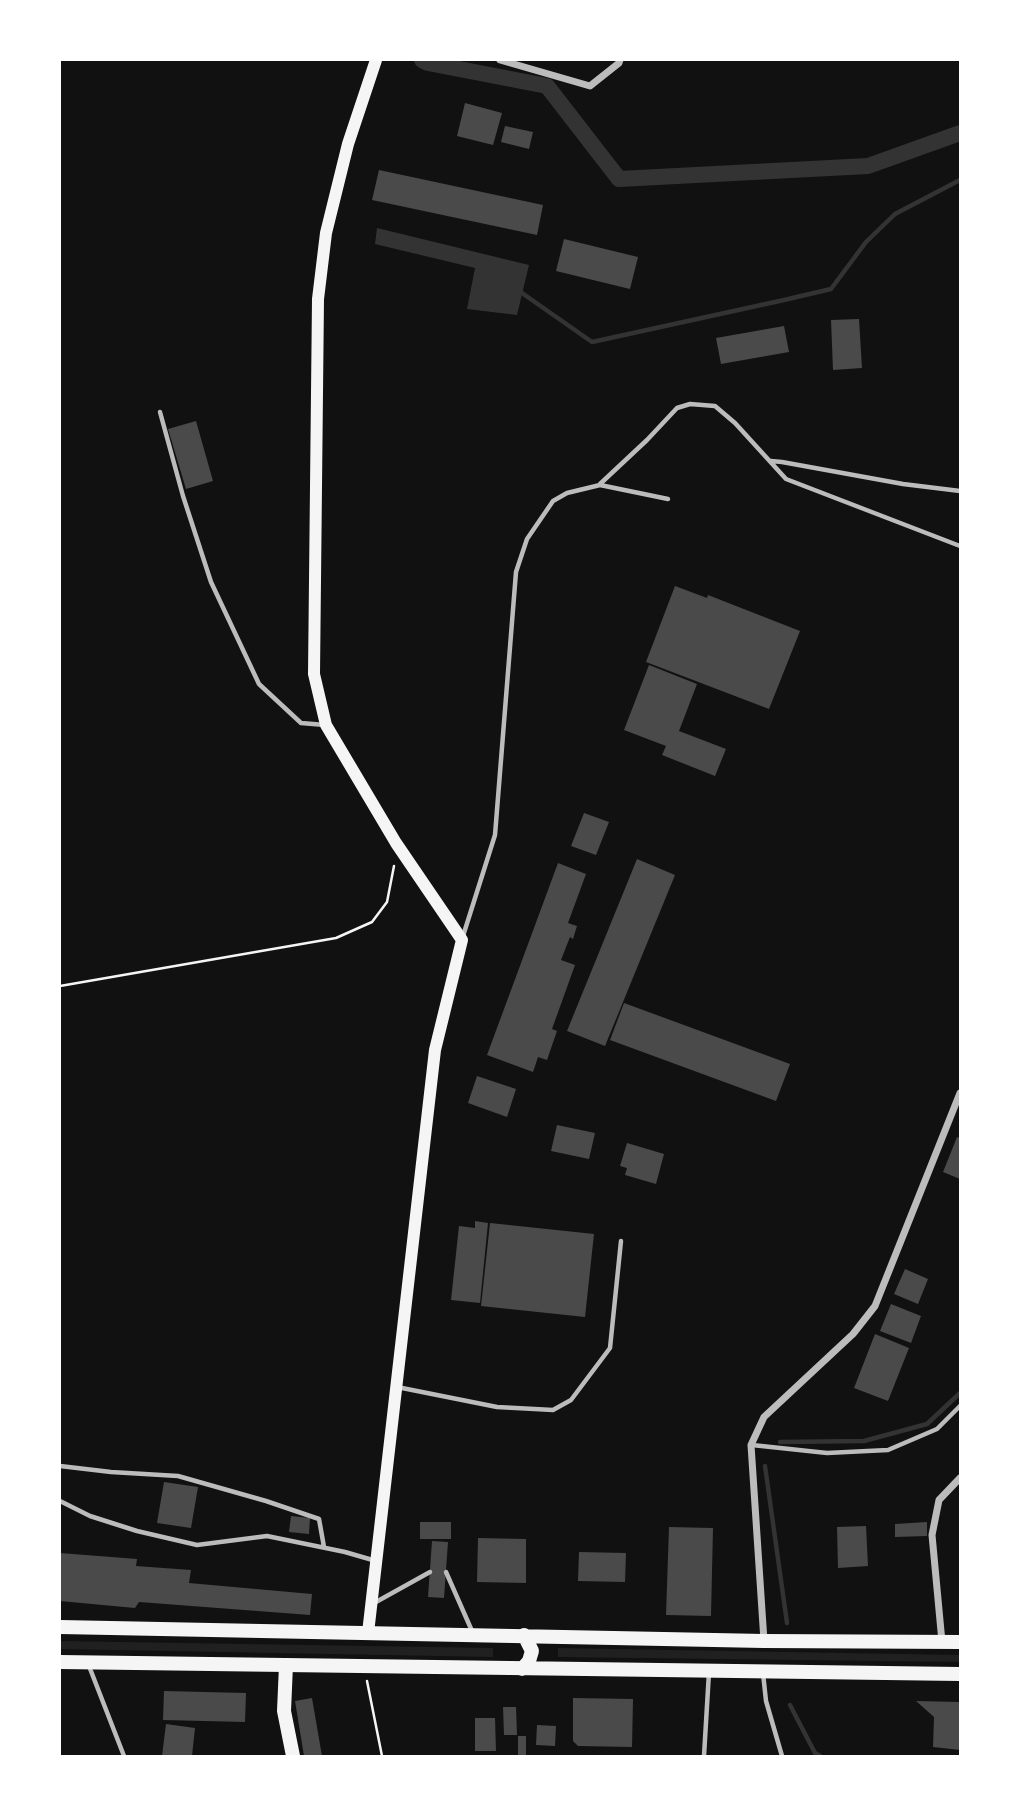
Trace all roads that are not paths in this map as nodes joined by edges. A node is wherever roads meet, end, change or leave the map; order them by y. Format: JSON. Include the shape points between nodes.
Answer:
{"nodes":[{"id":1,"x":376,"y":60,"type":"edge"},
{"id":2,"x":500,"y":60,"type":"edge"},
{"id":3,"x":620,"y":60,"type":"edge"},
{"id":4,"x":160,"y":412,"type":"dead end"},
{"id":5,"x":770,"y":461,"type":"junction"},
{"id":6,"x":600,"y":485,"type":"junction"},
{"id":7,"x":961,"y":491,"type":"edge"},
{"id":8,"x":668,"y":499,"type":"dead end"},
{"id":9,"x":961,"y":546,"type":"edge"},
{"id":10,"x":326,"y":725,"type":"junction"},
{"id":11,"x":462,"y":940,"type":"junction"},
{"id":12,"x":961,"y":1093,"type":"edge"},
{"id":13,"x":621,"y":1241,"type":"dead end"},
{"id":14,"x":396,"y":1387,"type":"junction"},
{"id":15,"x":961,"y":1406,"type":"edge"},
{"id":16,"x":751,"y":1445,"type":"junction"},
{"id":17,"x":60,"y":1466,"type":"edge"},
{"id":18,"x":961,"y":1478,"type":"edge"},
{"id":19,"x":60,"y":1501,"type":"edge"},
{"id":20,"x":324,"y":1547,"type":"junction"},
{"id":21,"x":376,"y":1561,"type":"junction"},
{"id":22,"x":430,"y":1572,"type":"dead end"},
{"id":23,"x":446,"y":1572,"type":"dead end"},
{"id":24,"x":372,"y":1604,"type":"junction"},
{"id":25,"x":60,"y":1628,"type":"edge"},
{"id":26,"x":369,"y":1633,"type":"junction"},
{"id":27,"x":474,"y":1634,"type":"junction"},
{"id":28,"x":524,"y":1635,"type":"junction"},
{"id":29,"x":764,"y":1641,"type":"junction"},
{"id":30,"x":961,"y":1642,"type":"edge"},
{"id":31,"x":942,"y":1643,"type":"junction"},
{"id":32,"x":60,"y":1662,"type":"edge"},
{"id":33,"x":87,"y":1662,"type":"junction"},
{"id":34,"x":286,"y":1665,"type":"junction"},
{"id":35,"x":522,"y":1669,"type":"junction"},
{"id":36,"x":709,"y":1671,"type":"junction"},
{"id":37,"x":763,"y":1672,"type":"junction"},
{"id":38,"x":961,"y":1674,"type":"edge"},
{"id":39,"x":124,"y":1756,"type":"edge"},
{"id":40,"x":293,"y":1756,"type":"edge"},
{"id":41,"x":704,"y":1756,"type":"edge"},
{"id":42,"x":782,"y":1756,"type":"edge"}],
"edges":[{"from":1,"to":10,"type":"main road","via":[[348,144],[326,233],[318,299],[314,674]]},
{"from":2,"to":3,"type":"street","via":[[590,86]]},
{"from":4,"to":10,"type":"lane","via":[[211,582],[258,684],[301,723]]},
{"from":5,"to":6,"type":"lane","via":[[715,406],[690,404],[677,408]]},
{"from":5,"to":7,"type":"lane"},
{"from":5,"to":9,"type":"lane","via":[[786,479]]},
{"from":6,"to":8,"type":"lane"},
{"from":6,"to":11,"type":"lane","via":[[552,501],[527,539],[516,572],[495,835]]},
{"from":10,"to":11,"type":"main road","via":[[396,843]]},
{"from":11,"to":14,"type":"main road","via":[[435,1050]]},
{"from":12,"to":16,"type":"street","via":[[875,1306],[853,1334],[764,1417]]},
{"from":13,"to":14,"type":"lane","via":[[610,1348],[571,1399],[552,1410],[497,1406]]},
{"from":14,"to":21,"type":"main road"},
{"from":15,"to":16,"type":"lane","via":[[937,1429],[888,1450],[827,1453]]},
{"from":16,"to":29,"type":"street"},
{"from":17,"to":20,"type":"lane","via":[[178,1476],[266,1501],[319,1519]]},
{"from":18,"to":31,"type":"street","via":[[939,1500],[932,1535]]},
{"from":19,"to":20,"type":"lane","via":[[90,1517],[197,1545],[267,1536]]},
{"from":20,"to":21,"type":"lane"},
{"from":21,"to":24,"type":"main road"},
{"from":22,"to":24,"type":"lane"},
{"from":23,"to":27,"type":"lane"},
{"from":24,"to":26,"type":"main road"},
{"from":25,"to":26,"type":"main road"},
{"from":26,"to":27,"type":"main road"},
{"from":27,"to":28,"type":"main road"},
{"from":28,"to":29,"type":"main road"},
{"from":28,"to":35,"type":"main road","via":[[532,1651]]},
{"from":29,"to":31,"type":"main road"},
{"from":30,"to":31,"type":"main road"},
{"from":32,"to":33,"type":"main road"},
{"from":33,"to":34,"type":"main road"},
{"from":33,"to":39,"type":"lane"},
{"from":34,"to":35,"type":"main road"},
{"from":34,"to":40,"type":"main road","via":[[284,1711]]},
{"from":35,"to":36,"type":"main road"},
{"from":36,"to":37,"type":"main road"},
{"from":36,"to":41,"type":"lane"},
{"from":37,"to":38,"type":"main road"},
{"from":37,"to":42,"type":"lane","via":[[766,1702]]}]}
